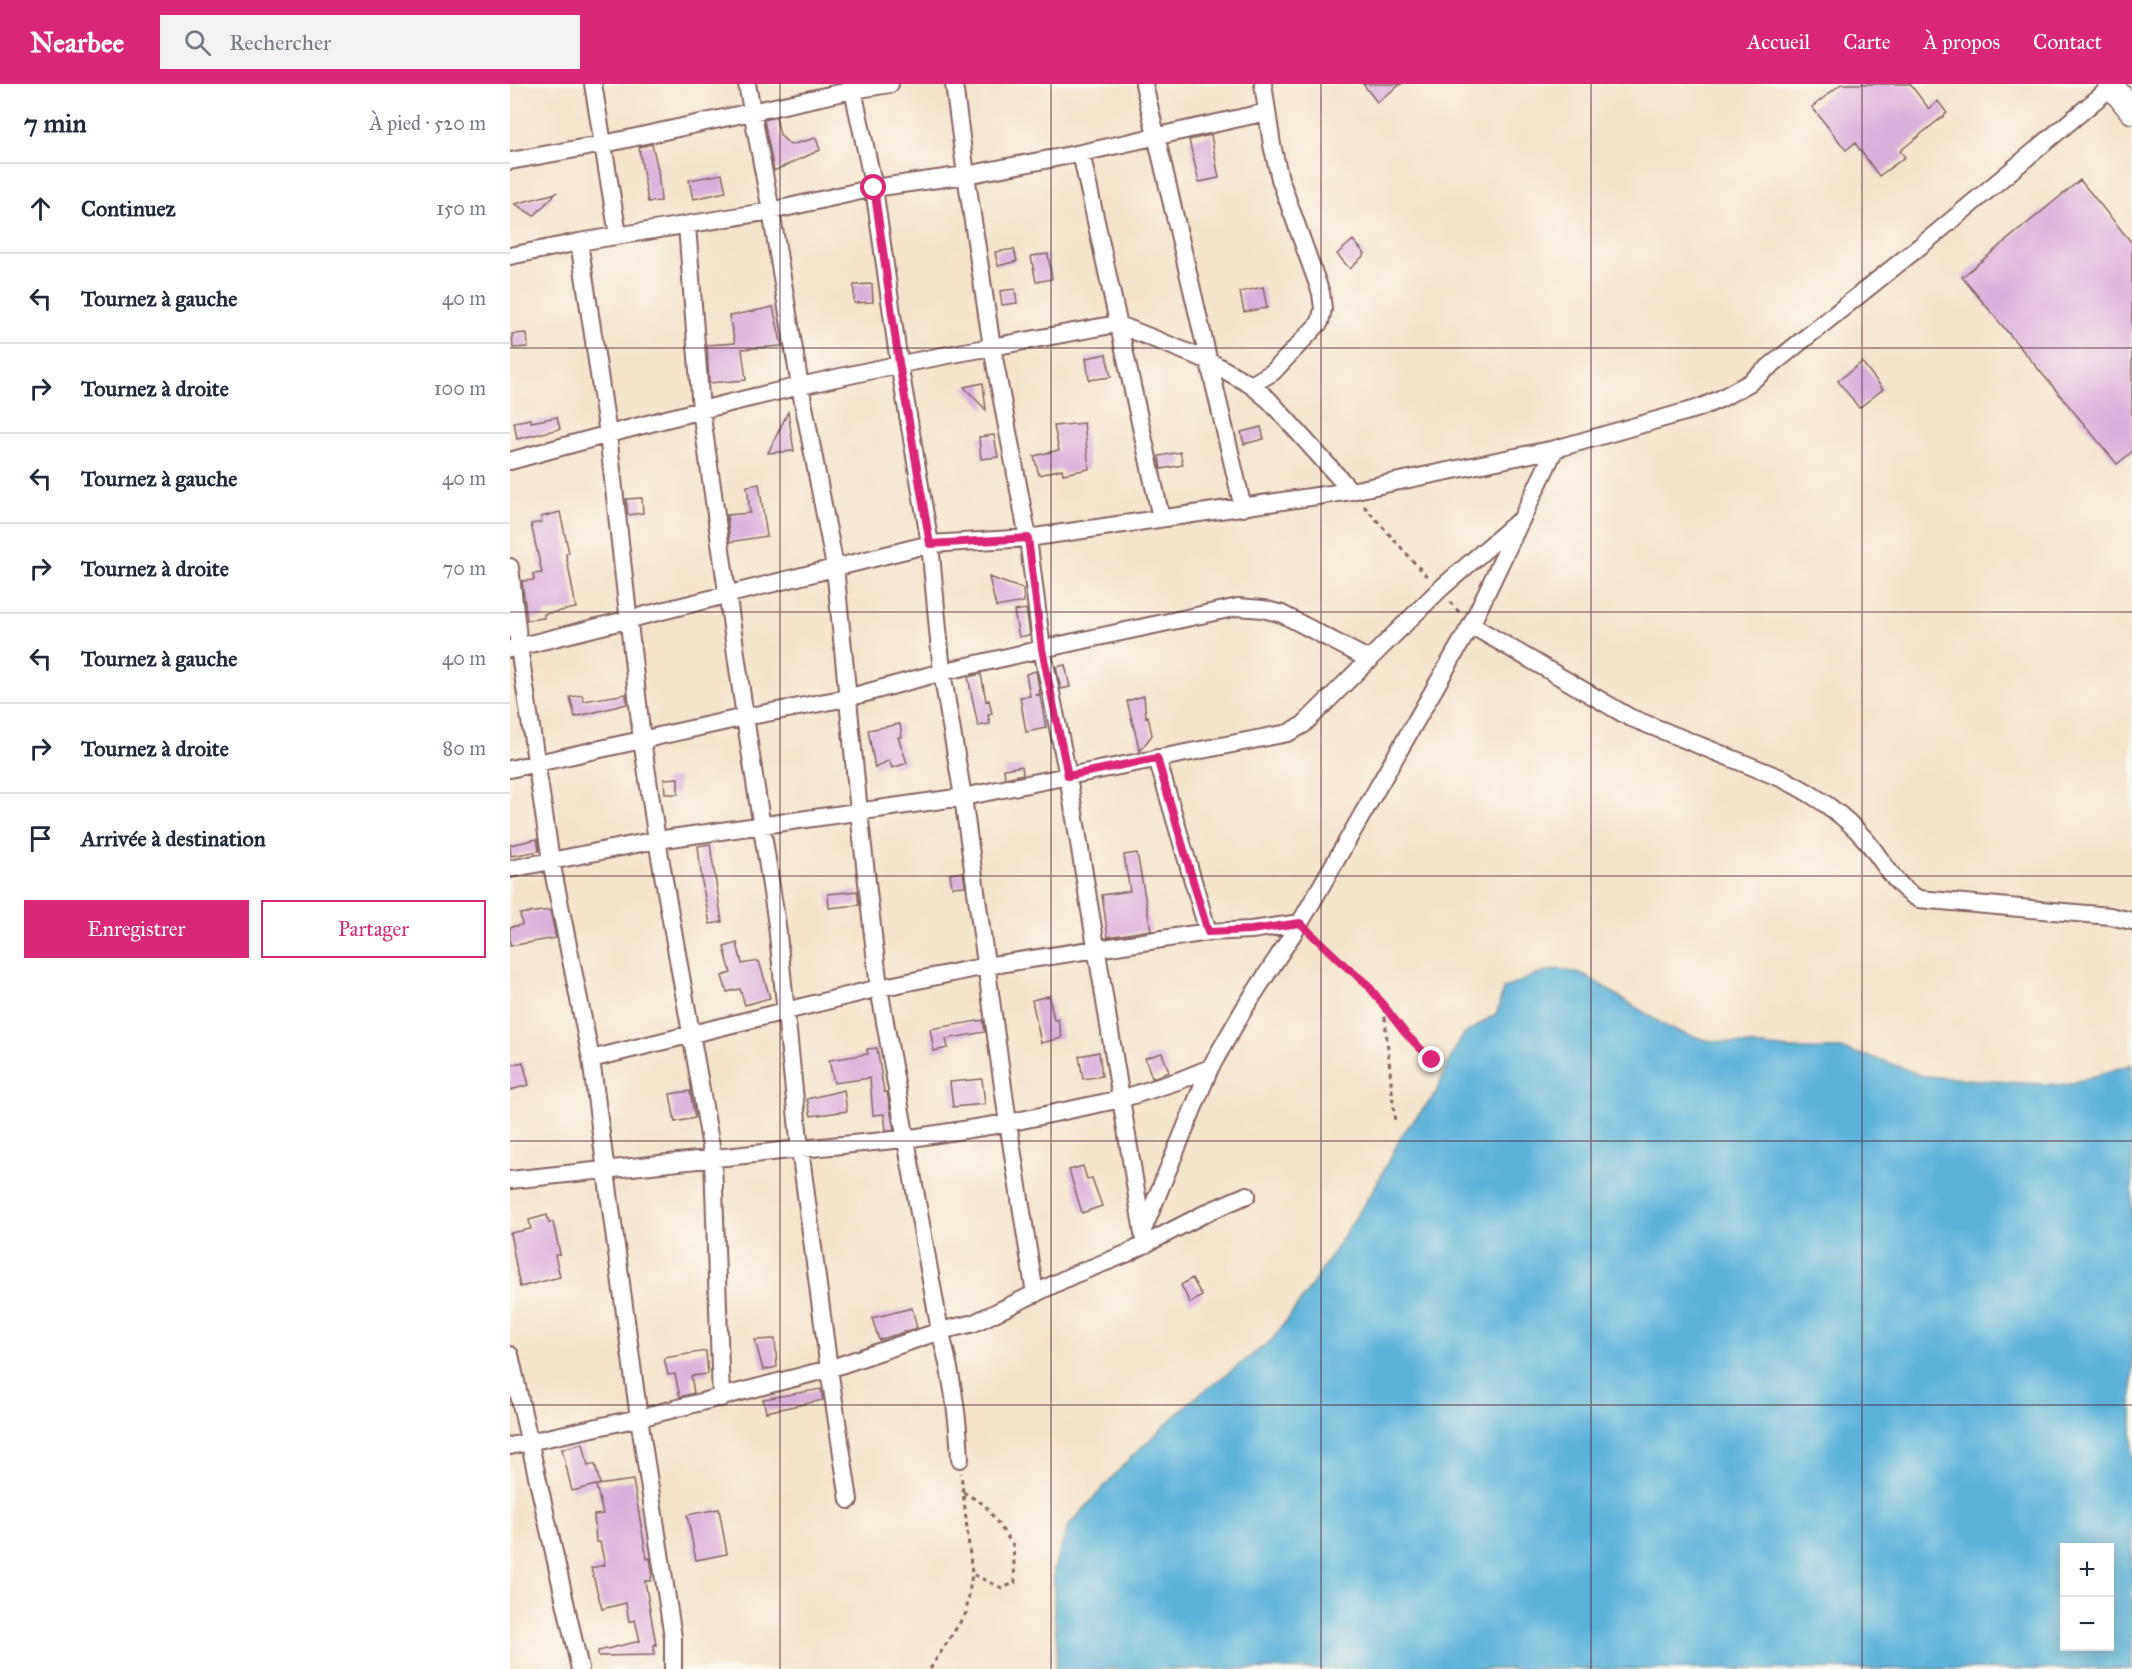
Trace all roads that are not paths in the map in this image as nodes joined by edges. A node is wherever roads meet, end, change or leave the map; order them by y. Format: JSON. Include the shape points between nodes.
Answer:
{"nodes":[{"id":1,"x":593,"y":84,"type":"edge"},
{"id":2,"x":747,"y":84,"type":"edge"},
{"id":3,"x":890,"y":84,"type":"edge"},
{"id":4,"x":954,"y":84,"type":"edge"},
{"id":5,"x":1144,"y":84,"type":"edge"},
{"id":6,"x":1263,"y":84,"type":"edge"},
{"id":7,"x":2112,"y":85,"type":"edge"},
{"id":8,"x":852,"y":87,"type":"edge"},
{"id":9,"x":752,"y":111,"type":"junction"},
{"id":10,"x":2132,"y":111,"type":"edge"},
{"id":11,"x":1267,"y":112,"type":"junction"},
{"id":12,"x":1156,"y":135,"type":"junction"},
{"id":13,"x":604,"y":144,"type":"junction"},
{"id":14,"x":1081,"y":153,"type":"junction"},
{"id":15,"x":510,"y":161,"type":"edge"},
{"id":16,"x":966,"y":175,"type":"junction"},
{"id":17,"x":874,"y":188,"type":"junction"},
{"id":18,"x":771,"y":211,"type":"junction"},
{"id":19,"x":687,"y":225,"type":"junction"},
{"id":20,"x":618,"y":235,"type":"junction"},
{"id":21,"x":579,"y":242,"type":"junction"},
{"id":22,"x":510,"y":256,"type":"edge"},
{"id":23,"x":1117,"y":324,"type":"junction"},
{"id":24,"x":992,"y":347,"type":"junction"},
{"id":25,"x":1209,"y":361,"type":"junction"},
{"id":26,"x":899,"y":363,"type":"junction"},
{"id":27,"x":1251,"y":385,"type":"junction"},
{"id":28,"x":800,"y":386,"type":"junction"},
{"id":29,"x":701,"y":410,"type":"junction"},
{"id":30,"x":608,"y":434,"type":"junction"},
{"id":31,"x":1555,"y":449,"type":"junction"},
{"id":32,"x":510,"y":461,"type":"edge"},
{"id":33,"x":1351,"y":491,"type":"junction"},
{"id":34,"x":1243,"y":508,"type":"junction"},
{"id":35,"x":1161,"y":518,"type":"junction"},
{"id":36,"x":1522,"y":518,"type":"junction"},
{"id":37,"x":1028,"y":538,"type":"junction"},
{"id":38,"x":930,"y":544,"type":"junction"},
{"id":39,"x":510,"y":567,"type":"edge"},
{"id":40,"x":835,"y":567,"type":"junction"},
{"id":41,"x":728,"y":594,"type":"junction"},
{"id":42,"x":627,"y":619,"type":"junction"},
{"id":43,"x":1471,"y":625,"type":"junction"},
{"id":44,"x":514,"y":648,"type":"edge"},
{"id":45,"x":1042,"y":649,"type":"junction"},
{"id":46,"x":1370,"y":660,"type":"junction"},
{"id":47,"x":942,"y":672,"type":"junction"},
{"id":48,"x":847,"y":698,"type":"junction"},
{"id":49,"x":745,"y":717,"type":"junction"},
{"id":50,"x":642,"y":741,"type":"junction"},
{"id":51,"x":1157,"y":758,"type":"junction"},
{"id":52,"x":536,"y":764,"type":"junction"},
{"id":53,"x":510,"y":769,"type":"edge"},
{"id":54,"x":1068,"y":776,"type":"junction"},
{"id":55,"x":963,"y":797,"type":"junction"},
{"id":56,"x":859,"y":812,"type":"junction"},
{"id":57,"x":762,"y":826,"type":"junction"},
{"id":58,"x":657,"y":840,"type":"junction"},
{"id":59,"x":551,"y":861,"type":"junction"},
{"id":60,"x":510,"y":869,"type":"edge"},
{"id":61,"x":2132,"y":921,"type":"edge"},
{"id":62,"x":1300,"y":923,"type":"junction"},
{"id":63,"x":1208,"y":932,"type":"junction"},
{"id":64,"x":1097,"y":949,"type":"junction"},
{"id":65,"x":986,"y":966,"type":"junction"},
{"id":66,"x":879,"y":988,"type":"junction"},
{"id":67,"x":786,"y":1011,"type":"junction"},
{"id":68,"x":691,"y":1034,"type":"junction"},
{"id":69,"x":591,"y":1059,"type":"junction"},
{"id":70,"x":1210,"y":1068,"type":"junction"},
{"id":71,"x":1121,"y":1099,"type":"junction"},
{"id":72,"x":1008,"y":1124,"type":"junction"},
{"id":73,"x":904,"y":1139,"type":"junction"},
{"id":74,"x":800,"y":1149,"type":"junction"},
{"id":75,"x":713,"y":1158,"type":"junction"},
{"id":76,"x":607,"y":1169,"type":"junction"},
{"id":77,"x":510,"y":1180,"type":"edge"},
{"id":78,"x":1247,"y":1196,"type":"dead end"},
{"id":79,"x":1144,"y":1237,"type":"junction"},
{"id":80,"x":1035,"y":1294,"type":"junction"},
{"id":81,"x":940,"y":1331,"type":"junction"},
{"id":82,"x":510,"y":1355,"type":"edge"},
{"id":83,"x":829,"y":1369,"type":"junction"},
{"id":84,"x":721,"y":1398,"type":"junction"},
{"id":85,"x":639,"y":1418,"type":"junction"},
{"id":86,"x":530,"y":1442,"type":"junction"},
{"id":87,"x":510,"y":1446,"type":"edge"},
{"id":88,"x":960,"y":1459,"type":"road end"},
{"id":89,"x":849,"y":1500,"type":"dead end"},
{"id":90,"x":580,"y":1669,"type":"edge"},
{"id":91,"x":673,"y":1669,"type":"edge"}],
"edges":[{"from":1,"to":13,"type":"street"},
{"from":2,"to":9,"type":"street"},
{"from":3,"to":8,"type":"street"},
{"from":4,"to":16,"type":"street"},
{"from":5,"to":12,"type":"street"},
{"from":6,"to":11,"type":"street"},
{"from":7,"to":10,"type":"highway"},
{"from":7,"to":31,"type":"street","via":[[1749,383],[1699,408]]},
{"from":8,"to":9,"type":"street"},
{"from":8,"to":17,"type":"street"},
{"from":9,"to":13,"type":"street"},
{"from":9,"to":18,"type":"street"},
{"from":11,"to":12,"type":"street"},
{"from":11,"to":27,"type":"street","via":[[1280,179],[1321,293],[1323,309],[1320,322],[1273,372]]},
{"from":12,"to":14,"type":"street"},
{"from":12,"to":25,"type":"street"},
{"from":13,"to":15,"type":"street"},
{"from":13,"to":20,"type":"street"},
{"from":14,"to":16,"type":"street"},
{"from":14,"to":23,"type":"street"},
{"from":16,"to":17,"type":"street"},
{"from":16,"to":24,"type":"street"},
{"from":17,"to":18,"type":"street"},
{"from":17,"to":26,"type":"street"},
{"from":18,"to":19,"type":"street"},
{"from":18,"to":28,"type":"street"},
{"from":19,"to":20,"type":"street"},
{"from":19,"to":29,"type":"street"},
{"from":20,"to":21,"type":"street"},
{"from":21,"to":22,"type":"street"},
{"from":21,"to":30,"type":"street"},
{"from":23,"to":24,"type":"street"},
{"from":23,"to":25,"type":"street"},
{"from":23,"to":35,"type":"street"},
{"from":24,"to":26,"type":"street"},
{"from":24,"to":37,"type":"street"},
{"from":25,"to":27,"type":"street"},
{"from":25,"to":34,"type":"street"},
{"from":26,"to":28,"type":"street"},
{"from":26,"to":38,"type":"street"},
{"from":27,"to":33,"type":"street"},
{"from":28,"to":29,"type":"street"},
{"from":28,"to":40,"type":"street"},
{"from":29,"to":30,"type":"street"},
{"from":29,"to":41,"type":"street"},
{"from":30,"to":32,"type":"street"},
{"from":30,"to":42,"type":"street"},
{"from":31,"to":33,"type":"street"},
{"from":31,"to":36,"type":"street"},
{"from":33,"to":34,"type":"street"},
{"from":34,"to":35,"type":"street"},
{"from":35,"to":37,"type":"street"},
{"from":36,"to":43,"type":"street"},
{"from":36,"to":46,"type":"street","via":[[1439,590]]},
{"from":37,"to":38,"type":"street"},
{"from":37,"to":45,"type":"street"},
{"from":38,"to":40,"type":"street"},
{"from":38,"to":47,"type":"street"},
{"from":39,"to":44,"type":"street"},
{"from":40,"to":41,"type":"street"},
{"from":40,"to":48,"type":"street"},
{"from":41,"to":42,"type":"street"},
{"from":41,"to":49,"type":"street"},
{"from":42,"to":44,"type":"street"},
{"from":42,"to":50,"type":"street"},
{"from":43,"to":61,"type":"street","via":[[1629,717],[1806,791],[1863,836],[1906,891],[1919,899]]},
{"from":43,"to":62,"type":"street"},
{"from":44,"to":52,"type":"street"},
{"from":45,"to":46,"type":"street","via":[[1238,607],[1282,614]]},
{"from":45,"to":47,"type":"street"},
{"from":45,"to":54,"type":"street"},
{"from":46,"to":51,"type":"street","via":[[1314,716],[1288,733]]},
{"from":47,"to":48,"type":"street"},
{"from":47,"to":55,"type":"street"},
{"from":48,"to":49,"type":"street"},
{"from":48,"to":56,"type":"street"},
{"from":49,"to":50,"type":"street"},
{"from":49,"to":57,"type":"street"},
{"from":50,"to":52,"type":"street"},
{"from":50,"to":58,"type":"street"},
{"from":51,"to":54,"type":"street"},
{"from":51,"to":63,"type":"street"},
{"from":52,"to":53,"type":"street"},
{"from":52,"to":59,"type":"street"},
{"from":54,"to":55,"type":"street"},
{"from":54,"to":64,"type":"street"},
{"from":55,"to":56,"type":"street"},
{"from":55,"to":65,"type":"street"},
{"from":56,"to":57,"type":"street"},
{"from":56,"to":66,"type":"street"},
{"from":57,"to":58,"type":"street"},
{"from":57,"to":67,"type":"street"},
{"from":58,"to":59,"type":"street"},
{"from":58,"to":68,"type":"street"},
{"from":59,"to":60,"type":"street"},
{"from":59,"to":69,"type":"street"},
{"from":62,"to":63,"type":"street"},
{"from":62,"to":70,"type":"street"},
{"from":63,"to":64,"type":"street"},
{"from":64,"to":65,"type":"street"},
{"from":64,"to":71,"type":"street"},
{"from":65,"to":66,"type":"street"},
{"from":65,"to":72,"type":"street"},
{"from":66,"to":67,"type":"street"},
{"from":66,"to":73,"type":"street"},
{"from":67,"to":68,"type":"street"},
{"from":67,"to":74,"type":"street"},
{"from":68,"to":69,"type":"street"},
{"from":68,"to":75,"type":"street"},
{"from":69,"to":76,"type":"street"},
{"from":70,"to":71,"type":"street"},
{"from":70,"to":79,"type":"street"},
{"from":71,"to":72,"type":"street"},
{"from":71,"to":79,"type":"street"},
{"from":72,"to":73,"type":"street"},
{"from":72,"to":80,"type":"street"},
{"from":73,"to":74,"type":"street"},
{"from":73,"to":81,"type":"street"},
{"from":74,"to":75,"type":"street"},
{"from":74,"to":83,"type":"street"},
{"from":75,"to":76,"type":"street"},
{"from":75,"to":84,"type":"street"},
{"from":76,"to":77,"type":"street"},
{"from":76,"to":85,"type":"street"},
{"from":78,"to":79,"type":"street"},
{"from":79,"to":80,"type":"street"},
{"from":80,"to":81,"type":"street","via":[[974,1323]]},
{"from":81,"to":83,"type":"street"},
{"from":81,"to":88,"type":"street","via":[[953,1382]]},
{"from":82,"to":86,"type":"street"},
{"from":83,"to":84,"type":"street"},
{"from":83,"to":89,"type":"street"},
{"from":84,"to":85,"type":"street"},
{"from":85,"to":86,"type":"street"},
{"from":85,"to":91,"type":"street","via":[[673,1637]]},
{"from":86,"to":87,"type":"street"},
{"from":86,"to":90,"type":"street"}]}
